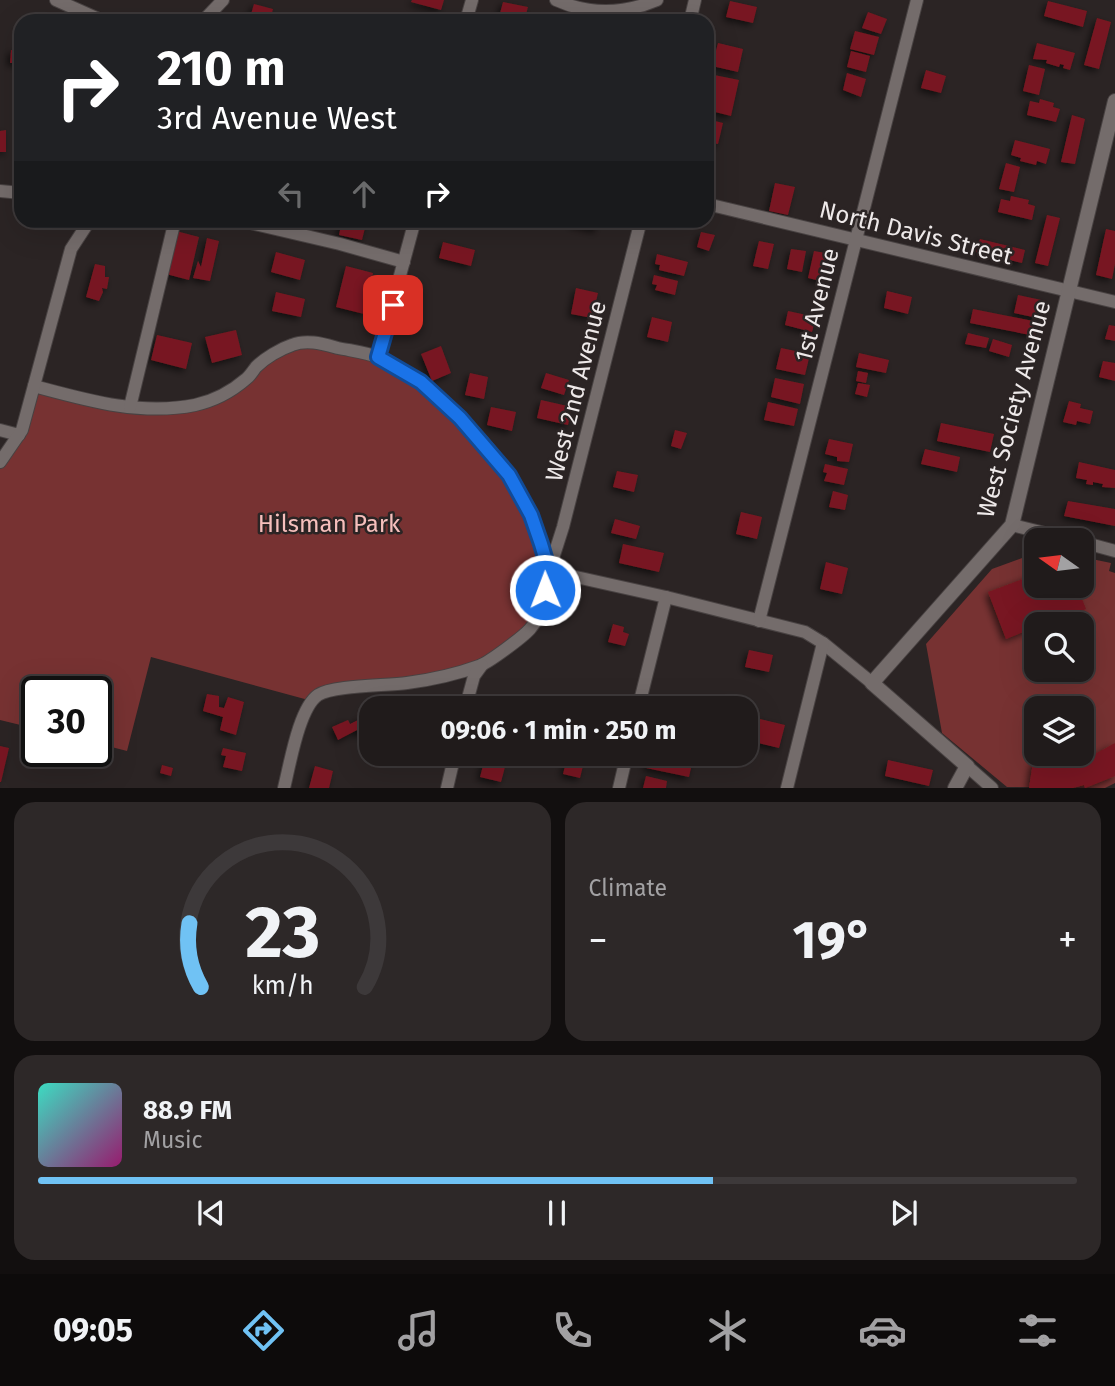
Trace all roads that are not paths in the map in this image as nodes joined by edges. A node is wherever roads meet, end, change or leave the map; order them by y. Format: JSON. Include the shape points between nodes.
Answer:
{"nodes":[{"id":1,"x":56,"y":0,"type":"edge"},
{"id":2,"x":223,"y":0,"type":"edge"},
{"id":3,"x":556,"y":0,"type":"edge"},
{"id":4,"x":657,"y":0,"type":"edge"},
{"id":5,"x":917,"y":0,"type":"edge"},
{"id":6,"x":87,"y":14,"type":"edge"},
{"id":7,"x":210,"y":14,"type":"edge"},
{"id":8,"x":1115,"y":101,"type":"edge"},
{"id":9,"x":714,"y":206,"type":"edge"},
{"id":10,"x":85,"y":228,"type":"edge"},
{"id":11,"x":173,"y":228,"type":"edge"},
{"id":12,"x":272,"y":228,"type":"edge"},
{"id":13,"x":413,"y":228,"type":"edge"},
{"id":14,"x":639,"y":228,"type":"edge"},
{"id":15,"x":856,"y":240,"type":"junction"},
{"id":16,"x":404,"y":262,"type":"junction"},
{"id":17,"x":1067,"y":292,"type":"junction"},
{"id":18,"x":1115,"y":302,"type":"edge"},
{"id":19,"x":378,"y":357,"type":"junction"},
{"id":20,"x":34,"y":386,"type":"junction"},
{"id":21,"x":130,"y":407,"type":"junction"},
{"id":22,"x":0,"y":430,"type":"edge"},
{"id":23,"x":19,"y":435,"type":"junction"},
{"id":24,"x":0,"y":462,"type":"edge"},
{"id":25,"x":1012,"y":525,"type":"junction"},
{"id":26,"x":1025,"y":528,"type":"edge"},
{"id":27,"x":1094,"y":545,"type":"edge"},
{"id":28,"x":1115,"y":551,"type":"edge"},
{"id":29,"x":549,"y":571,"type":"junction"},
{"id":30,"x":666,"y":597,"type":"junction"},
{"id":31,"x":759,"y":621,"type":"junction"},
{"id":32,"x":823,"y":643,"type":"junction"},
{"id":33,"x":482,"y":665,"type":"junction"},
{"id":34,"x":872,"y":683,"type":"junction"},
{"id":35,"x":469,"y":696,"type":"edge"},
{"id":36,"x":641,"y":696,"type":"edge"},
{"id":37,"x":452,"y":766,"type":"edge"},
{"id":38,"x":624,"y":766,"type":"edge"},
{"id":39,"x":967,"y":766,"type":"junction"},
{"id":40,"x":284,"y":788,"type":"edge"},
{"id":41,"x":447,"y":788,"type":"edge"},
{"id":42,"x":619,"y":788,"type":"edge"},
{"id":43,"x":788,"y":788,"type":"edge"},
{"id":44,"x":955,"y":788,"type":"edge"},
{"id":45,"x":992,"y":788,"type":"edge"}],
"edges":[{"from":1,"to":6,"type":"street"},
{"from":2,"to":7,"type":"street"},
{"from":3,"to":4,"type":"street","via":[[602,11],[640,7]]},
{"from":5,"to":15,"type":"street","name":"1st Avenue"},
{"from":8,"to":17,"type":"street","name":"West Society Avenue"},
{"from":9,"to":15,"type":"street","name":"North Davis Street"},
{"from":10,"to":20,"type":"street","via":[[71,249]]},
{"from":11,"to":21,"type":"street"},
{"from":12,"to":16,"type":"street"},
{"from":13,"to":16,"type":"street"},
{"from":14,"to":29,"type":"street","name":"West 2nd Avenue"},
{"from":15,"to":17,"type":"street","name":"North Davis Street"},
{"from":15,"to":31,"type":"street","name":"1st Avenue"},
{"from":16,"to":19,"type":"street"},
{"from":17,"to":18,"type":"street","name":"North Davis Street"},
{"from":17,"to":25,"type":"street","name":"West Society Avenue"},
{"from":19,"to":21,"type":"street","via":[[314,342],[299,343],[280,350],[211,401],[173,408]]},
{"from":19,"to":29,"type":"street","via":[[431,391],[509,475],[531,515]]},
{"from":20,"to":21,"type":"street"},
{"from":20,"to":23,"type":"street"},
{"from":22,"to":23,"type":"street"},
{"from":23,"to":24,"type":"street"},
{"from":25,"to":26,"type":"street"},
{"from":25,"to":34,"type":"street","name":"West Society Avenue"},
{"from":27,"to":28,"type":"street"},
{"from":29,"to":30,"type":"street"},
{"from":29,"to":33,"type":"street","name":"West 2nd Avenue","via":[[541,609],[529,629]]},
{"from":30,"to":31,"type":"street"},
{"from":30,"to":36,"type":"street"},
{"from":31,"to":32,"type":"street","via":[[805,632]]},
{"from":32,"to":34,"type":"street"},
{"from":32,"to":43,"type":"street"},
{"from":33,"to":35,"type":"street"},
{"from":33,"to":40,"type":"street","via":[[408,683],[321,693],[307,710]]},
{"from":34,"to":39,"type":"street"},
{"from":37,"to":41,"type":"street"},
{"from":38,"to":42,"type":"street"},
{"from":39,"to":44,"type":"street"},
{"from":39,"to":45,"type":"street"}]}
